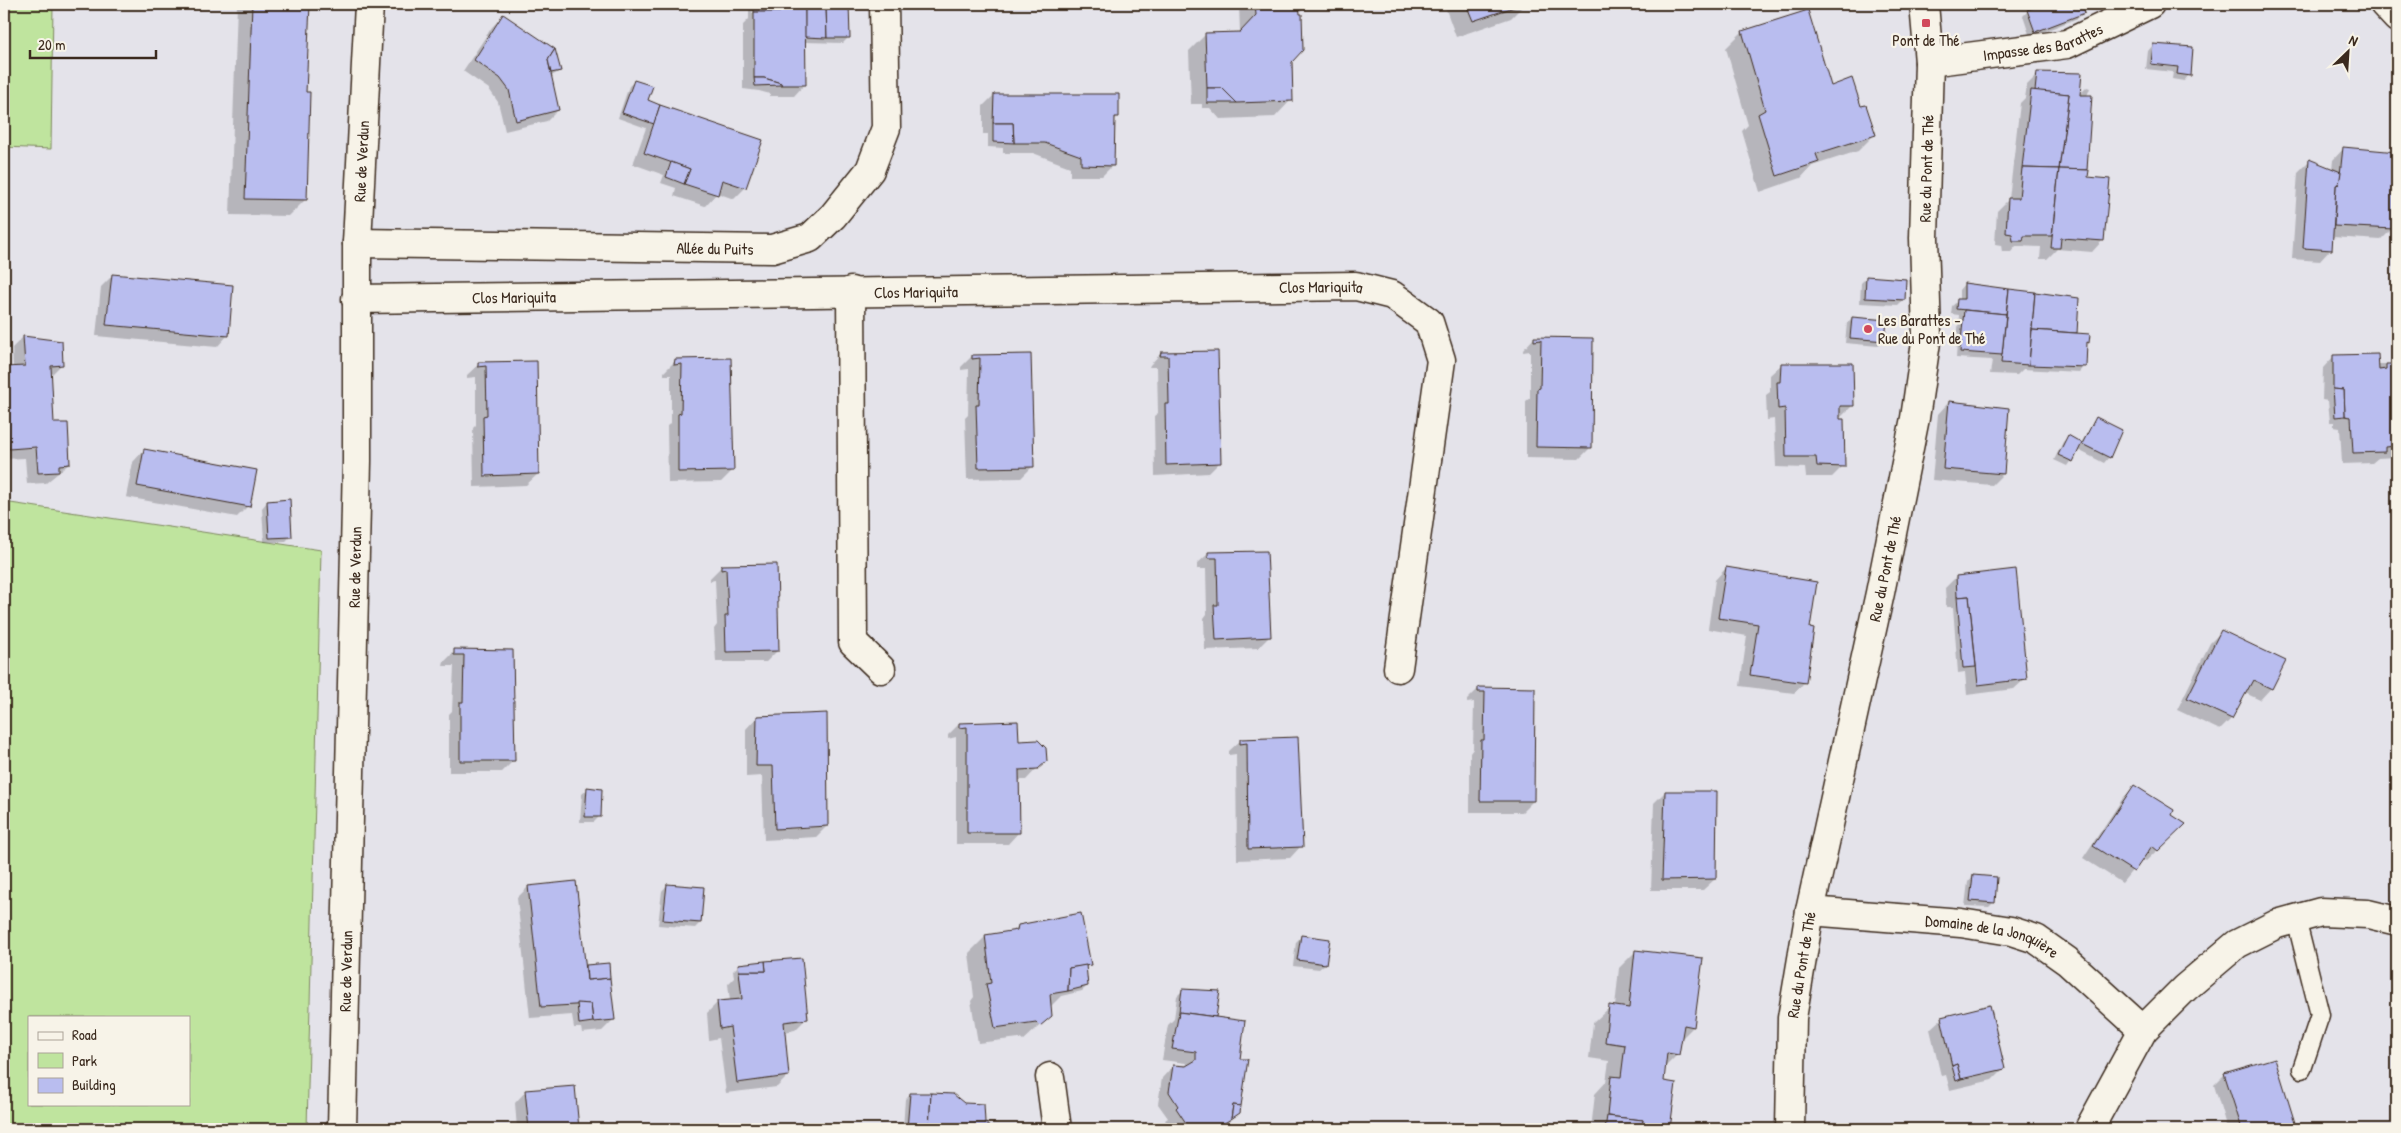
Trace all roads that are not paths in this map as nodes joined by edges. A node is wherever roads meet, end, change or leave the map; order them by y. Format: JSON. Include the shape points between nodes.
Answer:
{"nodes":[{"id":1,"x":369,"y":4,"type":"edge"},
{"id":2,"x":884,"y":4,"type":"edge"},
{"id":3,"x":1924,"y":4,"type":"edge"},
{"id":4,"x":2150,"y":4,"type":"edge"},
{"id":5,"x":2384,"y":4,"type":"edge"},
{"id":6,"x":2397,"y":18,"type":"edge"},
{"id":7,"x":1929,"y":62,"type":"junction"},
{"id":8,"x":357,"y":243,"type":"junction"},
{"id":9,"x":851,"y":291,"type":"junction"},
{"id":10,"x":356,"y":299,"type":"junction"},
{"id":11,"x":1398,"y":668,"type":"dead end"},
{"id":12,"x":881,"y":669,"type":"dead end"},
{"id":13,"x":1810,"y":911,"type":"junction"},
{"id":14,"x":2296,"y":919,"type":"junction"},
{"id":15,"x":2397,"y":920,"type":"edge"},
{"id":16,"x":2143,"y":1030,"type":"junction"},
{"id":17,"x":2302,"y":1069,"type":"dead end"},
{"id":18,"x":1050,"y":1077,"type":"dead end"},
{"id":19,"x":342,"y":1129,"type":"edge"},
{"id":20,"x":1057,"y":1129,"type":"edge"},
{"id":21,"x":1790,"y":1129,"type":"edge"},
{"id":22,"x":2089,"y":1129,"type":"edge"}],
"edges":[{"from":1,"to":8,"type":"street","name":"Rue de Verdun"},
{"from":2,"to":8,"type":"street","name":"Allée du Puits","via":[[886,128],[870,170],[834,216],[810,238],[772,249]]},
{"from":3,"to":7,"type":"street","name":"Rue du Pont de Thé"},
{"from":4,"to":7,"type":"street","name":"Impasse des Barattes","via":[[2067,44]]},
{"from":5,"to":6,"type":"street"},
{"from":7,"to":13,"type":"street","name":"Rue du Pont de Thé","via":[[1924,238],[1927,336],[1915,418],[1880,593]]},
{"from":8,"to":10,"type":"street","name":"Rue de Verdun"},
{"from":9,"to":10,"type":"street","name":"Clos Mariquita"},
{"from":9,"to":11,"type":"street","name":"Clos Mariquita","via":[[1356,286],[1392,295],[1429,322],[1441,360]]},
{"from":9,"to":12,"type":"street","name":"Clos Mariquita","via":[[852,642]]},
{"from":10,"to":19,"type":"street","name":"Rue de Verdun","via":[[357,461]]},
{"from":13,"to":16,"type":"street","name":"Domaine de la Jonquière","via":[[1961,923],[2011,931],[2036,939],[2067,961]]},
{"from":13,"to":21,"type":"street","name":"Rue du Pont de Thé","via":[[1792,1018]]},
{"from":14,"to":15,"type":"street","via":[[2321,912],[2368,914]]},
{"from":14,"to":16,"type":"street","via":[[2277,924],[2237,944],[2185,988]]},
{"from":14,"to":17,"type":"lane","via":[[2320,1015]]},
{"from":16,"to":22,"type":"street"},
{"from":18,"to":20,"type":"street"}]}
